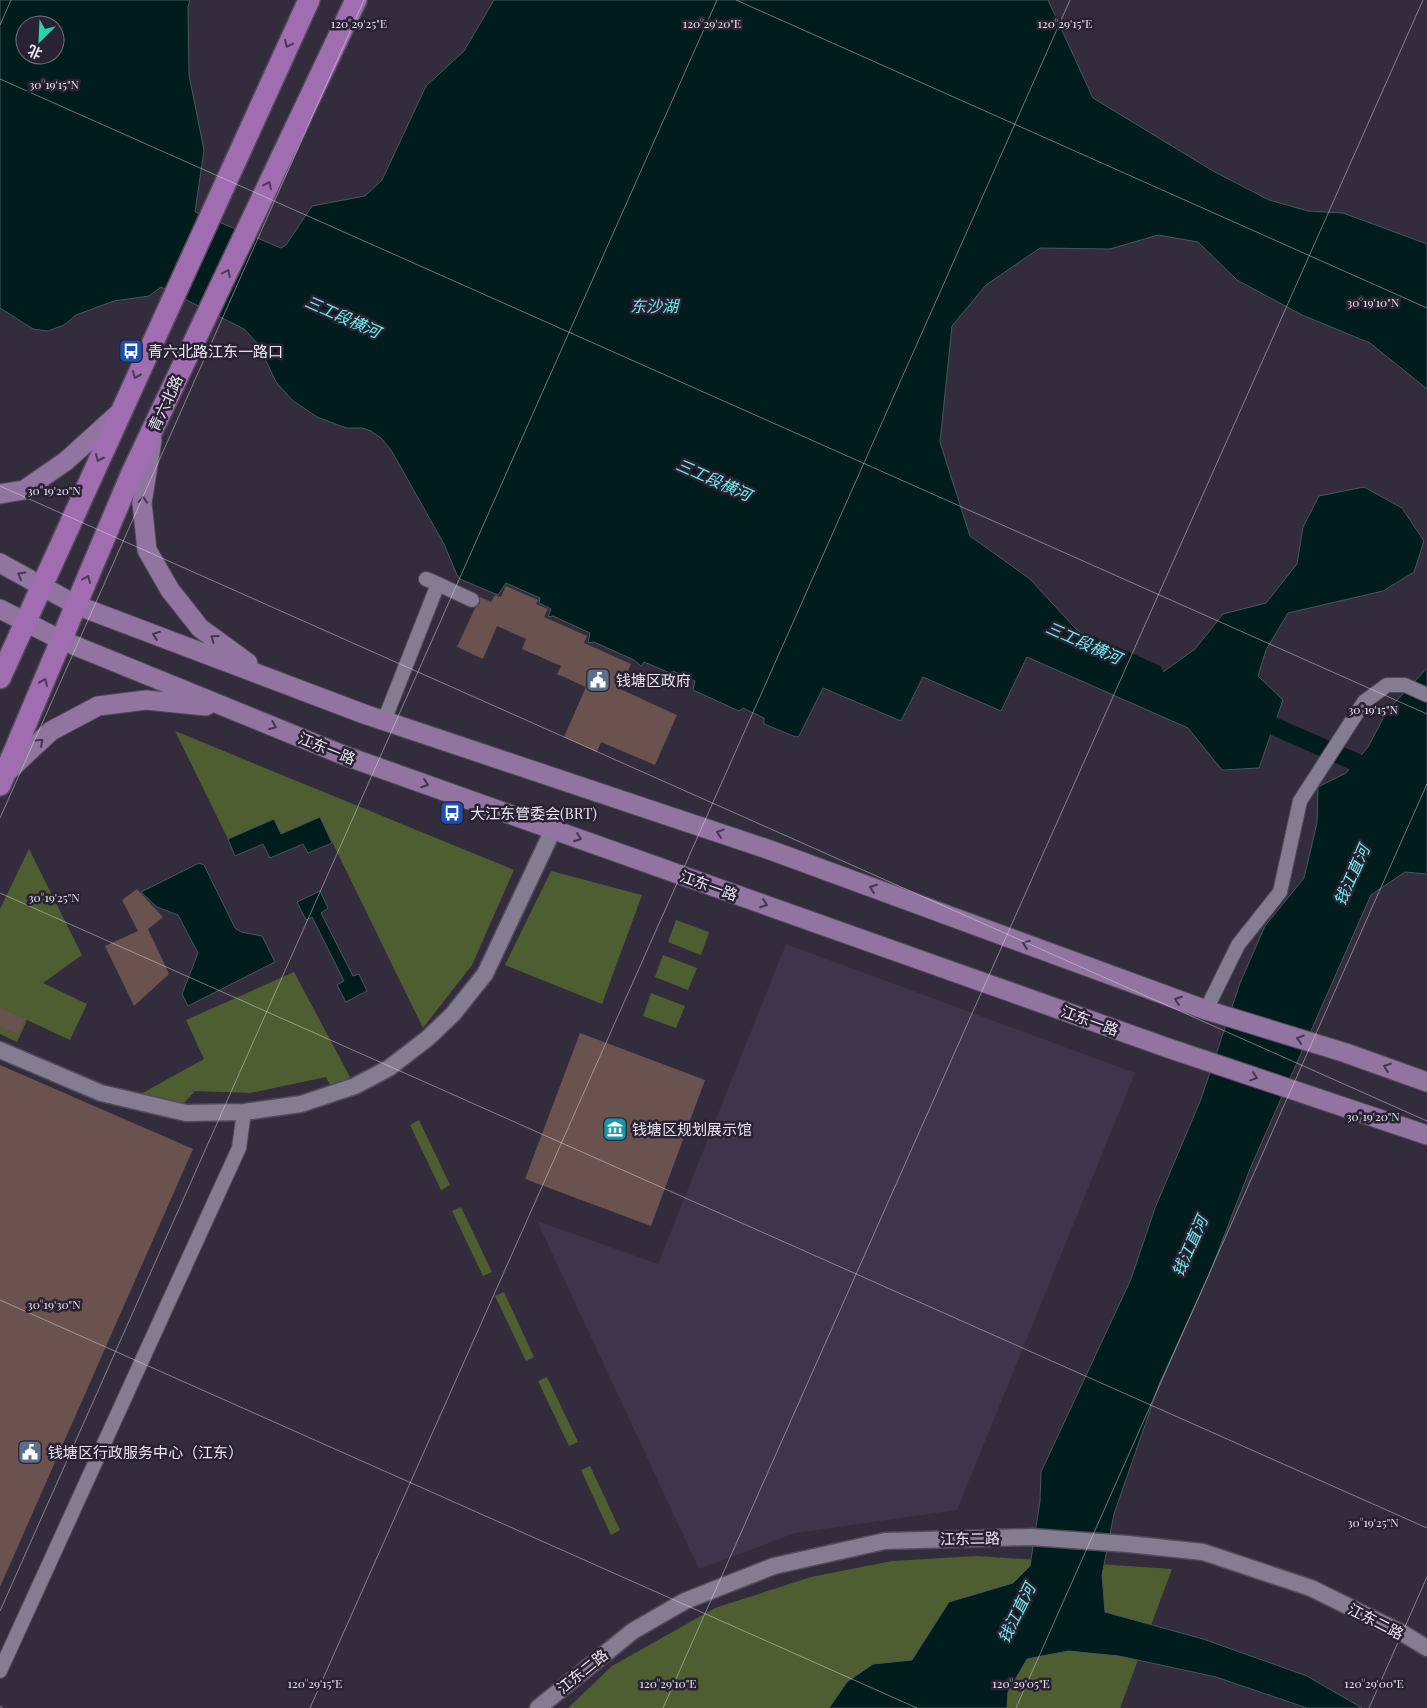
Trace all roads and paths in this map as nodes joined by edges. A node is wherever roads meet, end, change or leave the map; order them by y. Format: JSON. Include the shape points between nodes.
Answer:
{"nodes":[{"id":1,"x":309,"y":0,"type":"edge"},
{"id":2,"x":356,"y":0,"type":"edge"},
{"id":3,"x":119,"y":414,"type":"junction"},
{"id":4,"x":154,"y":427,"type":"junction"},
{"id":5,"x":0,"y":494,"type":"edge"},
{"id":6,"x":0,"y":563,"type":"edge"},
{"id":7,"x":41,"y":586,"type":"junction"},
{"id":8,"x":472,"y":600,"type":"dead end"},
{"id":9,"x":76,"y":605,"type":"junction"},
{"id":10,"x":0,"y":609,"type":"edge"},
{"id":11,"x":25,"y":622,"type":"junction"},
{"id":12,"x":61,"y":640,"type":"junction"},
{"id":13,"x":267,"y":677,"type":"junction"},
{"id":14,"x":0,"y":678,"type":"edge"},
{"id":15,"x":1427,"y":695,"type":"edge"},
{"id":16,"x":228,"y":708,"type":"junction"},
{"id":17,"x":384,"y":720,"type":"junction"},
{"id":18,"x":2,"y":780,"type":"edge"},
{"id":19,"x":553,"y":830,"type":"junction"},
{"id":20,"x":1206,"y":1010,"type":"junction"},
{"id":21,"x":0,"y":1050,"type":"edge"},
{"id":22,"x":1427,"y":1082,"type":"edge"},
{"id":23,"x":244,"y":1112,"type":"junction"},
{"id":24,"x":1427,"y":1136,"type":"edge"},
{"id":25,"x":1427,"y":1648,"type":"edge"},
{"id":26,"x":0,"y":1671,"type":"edge"},
{"id":27,"x":538,"y":1708,"type":"edge"}],
"edges":[{"from":1,"to":3,"type":"main road","one_way":true},
{"from":4,"to":2,"type":"main road","name":"青六北路","one_way":true},
{"from":3,"to":5,"type":"main road","via":[[66,461],[24,490]]},
{"from":3,"to":7,"type":"main road","one_way":true},
{"from":9,"to":4,"type":"main road","name":"青六北路","one_way":true},
{"from":13,"to":4,"type":"main road","one_way":true,"via":[[200,628],[170,590],[147,550],[142,503]]},
{"from":7,"to":6,"type":"main road","one_way":true},
{"from":7,"to":9,"type":"main road"},
{"from":7,"to":11,"type":"main road"},
{"from":8,"to":17,"type":"street","via":[[432,581]]},
{"from":9,"to":12,"type":"main road","name":"青六北路"},
{"from":13,"to":9,"type":"main road","one_way":true},
{"from":10,"to":11,"type":"main road","name":"江东一路"},
{"from":11,"to":12,"type":"main road","name":"江东一路"},
{"from":11,"to":14,"type":"main road"},
{"from":12,"to":16,"type":"main road","name":"江东一路"},
{"from":18,"to":12,"type":"main road","name":"青六北路","one_way":true},
{"from":13,"to":17,"type":"main road"},
{"from":15,"to":20,"type":"street","via":[[1405,685],[1387,685],[1364,702],[1300,801],[1280,892],[1238,945]]},
{"from":18,"to":16,"type":"main road","one_way":true,"via":[[51,731],[98,706],[146,700]]},
{"from":16,"to":19,"type":"main road","name":"江东一路","one_way":true,"via":[[343,755]]},
{"from":20,"to":17,"type":"main road","one_way":true,"via":[[770,850]]},
{"from":19,"to":23,"type":"street","via":[[486,974],[428,1038],[389,1068],[355,1086],[301,1104]]},
{"from":19,"to":24,"type":"main road","name":"江东一路","one_way":true,"via":[[1207,1062]]},
{"from":22,"to":20,"type":"main road","one_way":true},
{"from":21,"to":23,"type":"street","via":[[101,1093],[186,1112]]},
{"from":23,"to":26,"type":"street","via":[[239,1148]]},
{"from":25,"to":27,"type":"street","name":"江东二路","via":[[1311,1588],[1203,1552],[1031,1537],[885,1540],[774,1566],[685,1601],[633,1630]]}]}
